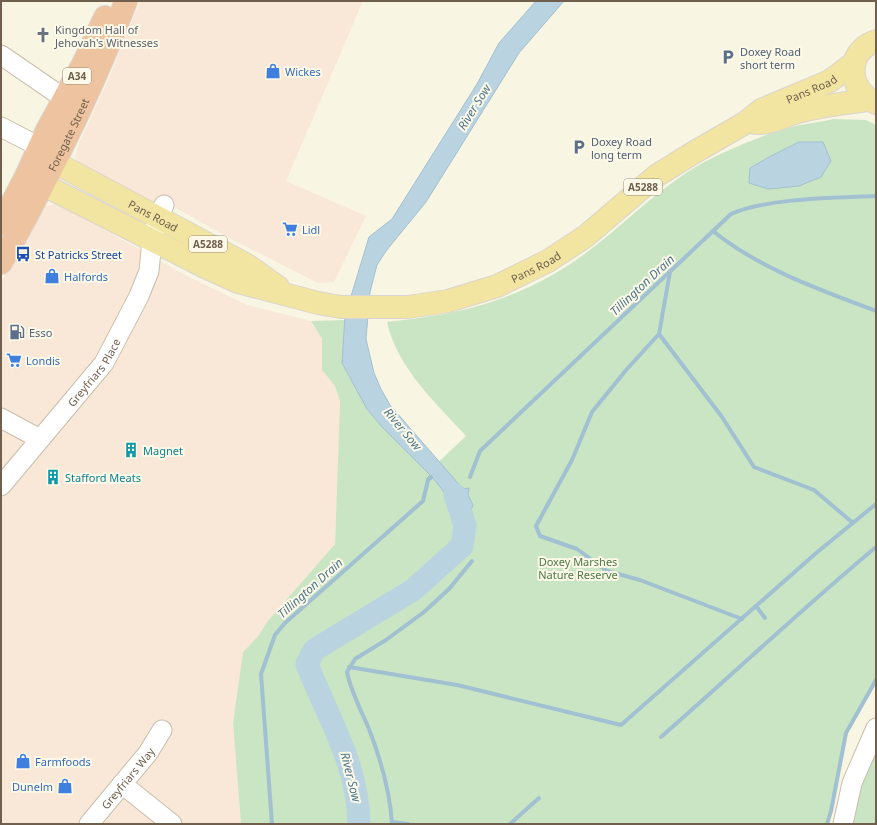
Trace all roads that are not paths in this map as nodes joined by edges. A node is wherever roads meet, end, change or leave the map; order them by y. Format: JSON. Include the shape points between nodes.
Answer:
{"nodes":[{"id":1,"x":113,"y":1,"type":"edge"},
{"id":2,"x":126,"y":1,"type":"edge"},
{"id":3,"x":876,"y":41,"type":"edge"},
{"id":4,"x":1,"y":56,"type":"edge"},
{"id":5,"x":855,"y":62,"type":"junction"},
{"id":6,"x":65,"y":99,"type":"junction"},
{"id":7,"x":872,"y":102,"type":"edge"},
{"id":8,"x":745,"y":123,"type":"junction"},
{"id":9,"x":1,"y":127,"type":"edge"},
{"id":10,"x":46,"y":156,"type":"junction"},
{"id":11,"x":34,"y":180,"type":"junction"},
{"id":12,"x":161,"y":211,"type":"junction"},
{"id":13,"x":2,"y":217,"type":"edge"},
{"id":14,"x":152,"y":240,"type":"junction"},
{"id":15,"x":1,"y":263,"type":"edge"},
{"id":16,"x":289,"y":294,"type":"junction"},
{"id":17,"x":1,"y":418,"type":"edge"},
{"id":18,"x":40,"y":439,"type":"junction"},
{"id":19,"x":1,"y":486,"type":"edge"},
{"id":20,"x":876,"y":728,"type":"edge"},
{"id":21,"x":162,"y":730,"type":"dead end"},
{"id":22,"x":122,"y":784,"type":"junction"},
{"id":23,"x":89,"y":824,"type":"edge"},
{"id":24,"x":172,"y":824,"type":"edge"},
{"id":25,"x":843,"y":824,"type":"edge"}],
"edges":[{"from":1,"to":6,"type":"highway","name":"Foregate Street","number":"A34"},
{"from":2,"to":10,"type":"highway","name":"Foregate Street","number":"A34","via":[[97,74]]},
{"from":3,"to":5,"type":"main road","number":"A5288","via":[[863,49]]},
{"from":4,"to":6,"type":"street"},
{"from":5,"to":7,"type":"main road","via":[[855,83],[860,93]]},
{"from":5,"to":8,"type":"main road","name":"Pans Road","number":"A5288","via":[[820,86],[761,110]]},
{"from":6,"to":10,"type":"highway","name":"Foregate Street","number":"A34"},
{"from":7,"to":8,"type":"main road","name":"Pans Road","via":[[798,112],[764,124]]},
{"from":8,"to":16,"type":"main road","name":"Pans Road","number":"A5288","via":[[656,176],[586,236],[548,261],[497,286],[448,301],[408,307],[341,307]]},
{"from":9,"to":10,"type":"street","via":[[30,142]]},
{"from":10,"to":11,"type":"highway","name":"Foregate Street","number":"A34"},
{"from":10,"to":12,"type":"main road","name":"Pans Road","number":"A5288"},
{"from":11,"to":13,"type":"highway","name":"Foregate Street","number":"A34"},
{"from":11,"to":14,"type":"main road","name":"Pans Road","number":"A5288"},
{"from":11,"to":15,"type":"highway","name":"Foregate Street","number":"A34"},
{"from":12,"to":14,"type":"street","name":"Greyfriars Place"},
{"from":12,"to":16,"type":"main road","name":"Pans Road","number":"A5288"},
{"from":14,"to":16,"type":"main road","name":"Pans Road","number":"A5288","via":[[238,282]]},
{"from":14,"to":18,"type":"street","name":"Greyfriars Place","via":[[149,271],[139,296],[104,363]]},
{"from":17,"to":18,"type":"street"},
{"from":18,"to":19,"type":"street","name":"Greyfriars Place"},
{"from":20,"to":25,"type":"street","via":[[852,784]]},
{"from":21,"to":22,"type":"street","name":"Greyfriars Way","via":[[148,753]]},
{"from":22,"to":23,"type":"street","name":"Greyfriars Way"},
{"from":22,"to":24,"type":"street"}]}
